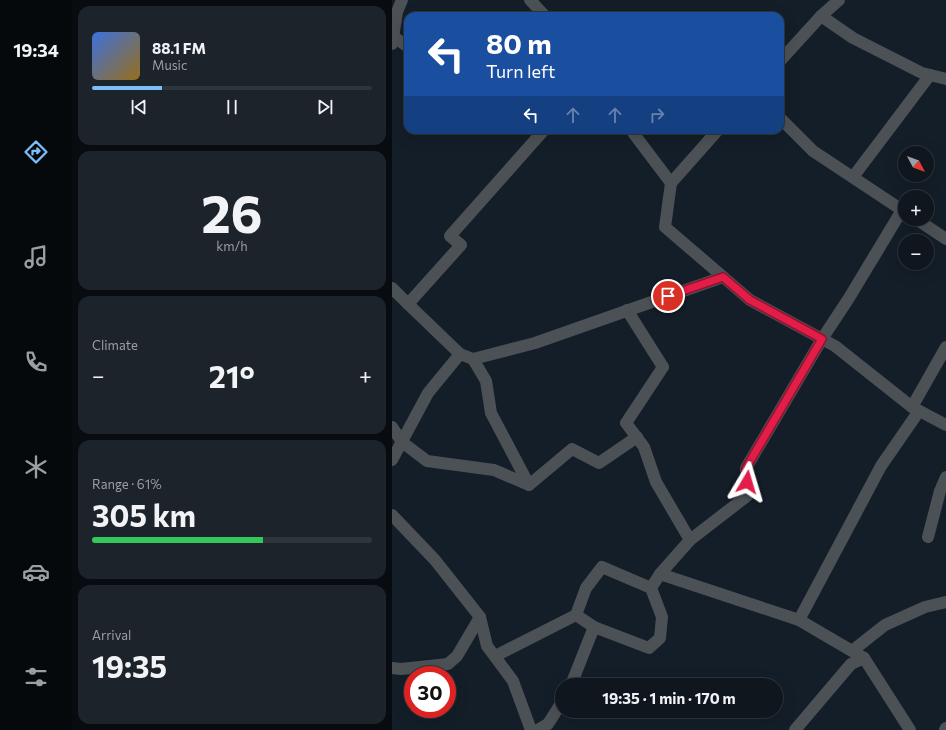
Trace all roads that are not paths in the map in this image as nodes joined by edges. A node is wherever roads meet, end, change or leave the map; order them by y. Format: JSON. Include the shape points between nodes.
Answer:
{"nodes":[{"id":1,"x":402,"y":0,"type":"edge"},
{"id":2,"x":530,"y":0,"type":"edge"},
{"id":3,"x":838,"y":0,"type":"edge"},
{"id":4,"x":394,"y":11,"type":"edge"},
{"id":5,"x":541,"y":12,"type":"edge"},
{"id":6,"x":821,"y":16,"type":"junction"},
{"id":7,"x":393,"y":40,"type":"edge"},
{"id":8,"x":404,"y":45,"type":"edge"},
{"id":9,"x":784,"y":57,"type":"edge"},
{"id":10,"x":930,"y":75,"type":"junction"},
{"id":11,"x":946,"y":79,"type":"edge"},
{"id":12,"x":784,"y":122,"type":"edge"},
{"id":13,"x":537,"y":134,"type":"edge"},
{"id":14,"x":634,"y":134,"type":"edge"},
{"id":15,"x":714,"y":134,"type":"edge"},
{"id":16,"x":853,"y":177,"type":"junction"},
{"id":17,"x":671,"y":183,"type":"junction"},
{"id":18,"x":898,"y":208,"type":"edge"},
{"id":19,"x":898,"y":219,"type":"edge"},
{"id":20,"x":926,"y":226,"type":"edge"},
{"id":21,"x":946,"y":239,"type":"edge"},
{"id":22,"x":723,"y":277,"type":"junction"},
{"id":23,"x":392,"y":288,"type":"edge"},
{"id":24,"x":408,"y":304,"type":"junction"},
{"id":25,"x":627,"y":310,"type":"junction"},
{"id":26,"x":822,"y":339,"type":"junction"},
{"id":27,"x":946,"y":347,"type":"edge"},
{"id":28,"x":460,"y":354,"type":"junction"},
{"id":29,"x":473,"y":359,"type":"junction"},
{"id":30,"x":916,"y":409,"type":"junction"},
{"id":31,"x":946,"y":425,"type":"edge"},
{"id":32,"x":392,"y":427,"type":"edge"},
{"id":33,"x":637,"y":437,"type":"junction"},
{"id":34,"x":402,"y":442,"type":"junction"},
{"id":35,"x":393,"y":457,"type":"edge"},
{"id":36,"x":946,"y":477,"type":"edge"},
{"id":37,"x":529,"y":485,"type":"junction"},
{"id":38,"x":392,"y":515,"type":"edge"},
{"id":39,"x":928,"y":537,"type":"dead end"},
{"id":40,"x":690,"y":540,"type":"junction"},
{"id":41,"x":660,"y":574,"type":"junction"},
{"id":42,"x":651,"y":588,"type":"junction"},
{"id":43,"x":946,"y":602,"type":"edge"},
{"id":44,"x":576,"y":615,"type":"junction"},
{"id":45,"x":480,"y":617,"type":"junction"},
{"id":46,"x":799,"y":620,"type":"junction"},
{"id":47,"x":594,"y":627,"type":"junction"},
{"id":48,"x":852,"y":651,"type":"junction"},
{"id":49,"x":495,"y":656,"type":"junction"},
{"id":50,"x":864,"y":658,"type":"junction"},
{"id":51,"x":392,"y":668,"type":"edge"},
{"id":52,"x":574,"y":678,"type":"edge"},
{"id":53,"x":555,"y":713,"type":"edge"},
{"id":54,"x":531,"y":730,"type":"edge"},
{"id":55,"x":538,"y":730,"type":"edge"},
{"id":56,"x":795,"y":730,"type":"edge"},
{"id":57,"x":910,"y":730,"type":"edge"}],
"edges":[{"from":1,"to":4,"type":"street"},
{"from":2,"to":5,"type":"street"},
{"from":3,"to":6,"type":"street"},
{"from":4,"to":7,"type":"street"},
{"from":6,"to":9,"type":"street"},
{"from":6,"to":10,"type":"street","via":[[853,38]]},
{"from":7,"to":8,"type":"street"},
{"from":10,"to":11,"type":"street"},
{"from":10,"to":16,"type":"street"},
{"from":12,"to":16,"type":"street","via":[[814,151]]},
{"from":13,"to":24,"type":"street","via":[[450,236],[461,245]]},
{"from":14,"to":17,"type":"street"},
{"from":15,"to":17,"type":"street"},
{"from":16,"to":18,"type":"street"},
{"from":17,"to":22,"type":"street","via":[[665,227]]},
{"from":19,"to":26,"type":"street"},
{"from":20,"to":21,"type":"street"},
{"from":22,"to":25,"type":"street"},
{"from":22,"to":26,"type":"street","via":[[750,300]]},
{"from":23,"to":24,"type":"street"},
{"from":24,"to":28,"type":"street"},
{"from":25,"to":29,"type":"street","via":[[535,343]]},
{"from":25,"to":33,"type":"street","via":[[663,367],[626,423]]},
{"from":26,"to":30,"type":"street","via":[[835,346]]},
{"from":26,"to":40,"type":"street","via":[[746,468],[747,496]]},
{"from":27,"to":30,"type":"street"},
{"from":28,"to":29,"type":"street"},
{"from":28,"to":34,"type":"street","via":[[428,393]]},
{"from":29,"to":37,"type":"street","via":[[486,382],[491,413]]},
{"from":30,"to":31,"type":"street"},
{"from":30,"to":46,"type":"street","via":[[881,466]]},
{"from":32,"to":34,"type":"street"},
{"from":33,"to":37,"type":"street","via":[[599,463],[572,449]]},
{"from":33,"to":40,"type":"street","via":[[644,447],[656,482]]},
{"from":34,"to":35,"type":"street"},
{"from":34,"to":37,"type":"street","via":[[427,461],[494,470]]},
{"from":36,"to":39,"type":"street"},
{"from":38,"to":45,"type":"street","via":[[435,560]]},
{"from":40,"to":41,"type":"street"},
{"from":41,"to":42,"type":"street"},
{"from":41,"to":46,"type":"street"},
{"from":42,"to":44,"type":"street","via":[[602,567],[586,588]]},
{"from":42,"to":47,"type":"street","via":[[662,617],[660,638],[649,648]]},
{"from":43,"to":48,"type":"street","via":[[925,607],[885,626]]},
{"from":44,"to":47,"type":"street"},
{"from":44,"to":49,"type":"street"},
{"from":45,"to":49,"type":"street","via":[[487,646]]},
{"from":45,"to":51,"type":"street","via":[[457,656],[448,664]]},
{"from":46,"to":48,"type":"street"},
{"from":47,"to":52,"type":"street"},
{"from":48,"to":50,"type":"street"},
{"from":49,"to":54,"type":"street","via":[[513,681]]},
{"from":50,"to":56,"type":"street","via":[[851,664]]},
{"from":50,"to":57,"type":"street"},
{"from":53,"to":55,"type":"street","via":[[548,724]]}]}
